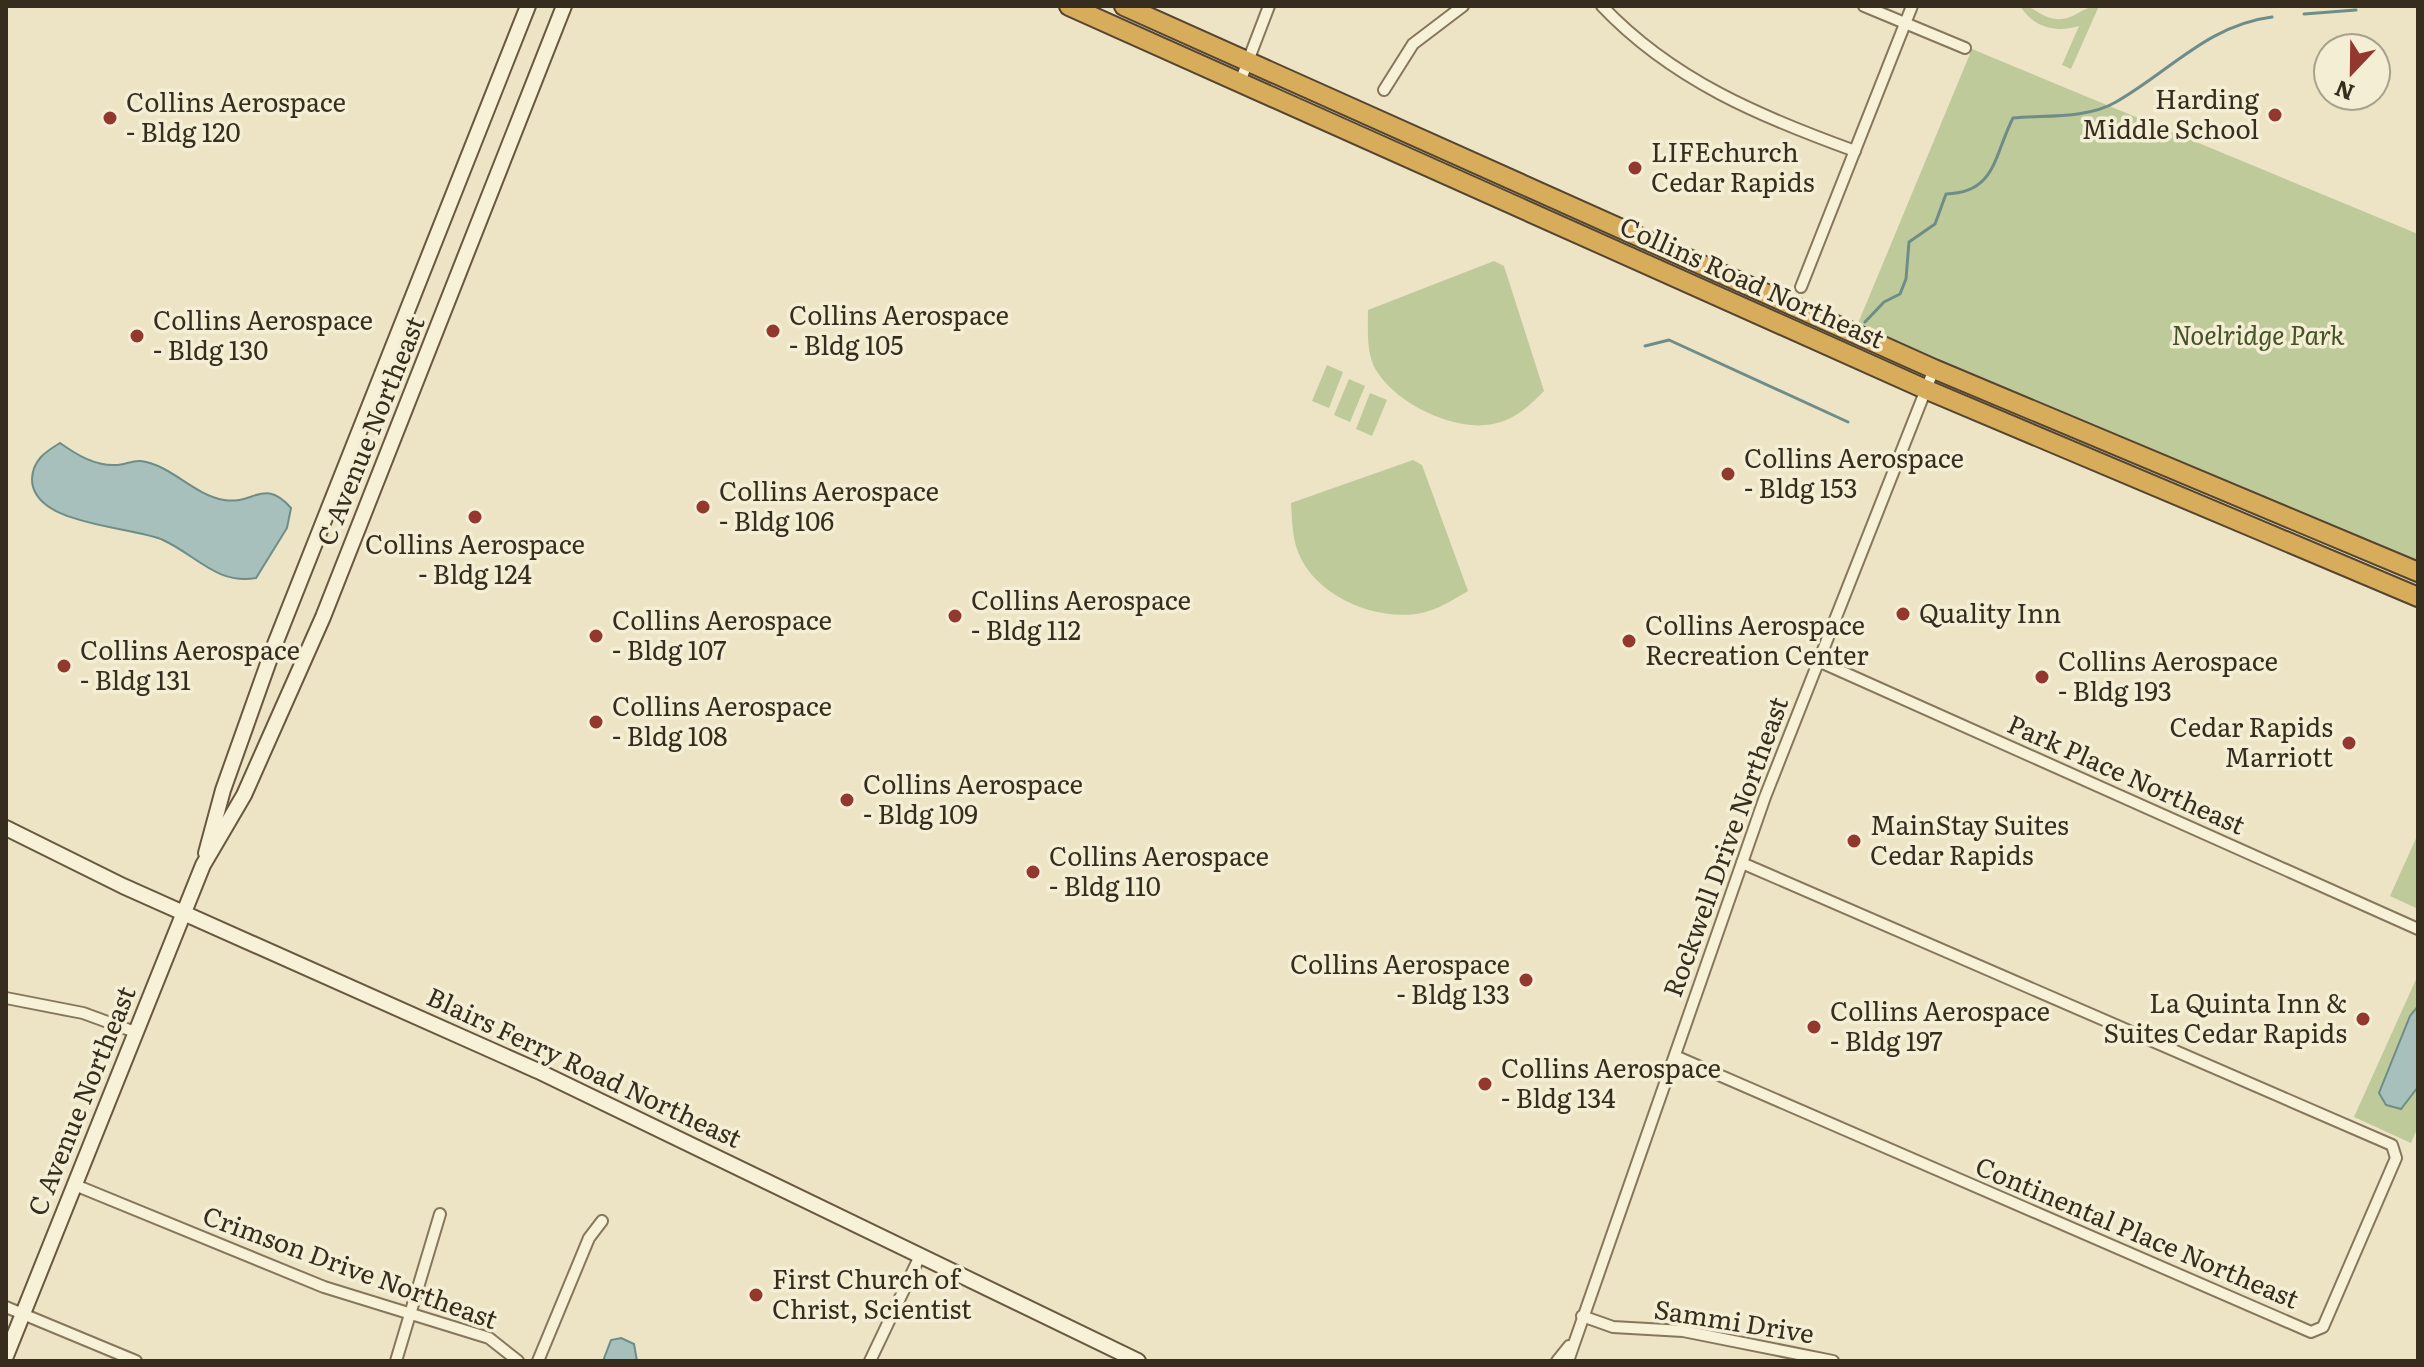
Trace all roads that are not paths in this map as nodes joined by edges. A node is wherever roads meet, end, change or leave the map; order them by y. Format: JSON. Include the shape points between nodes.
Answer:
{"nodes":[{"id":1,"x":528,"y":6,"type":"edge"},
{"id":2,"x":564,"y":6,"type":"edge"},
{"id":3,"x":1069,"y":6,"type":"edge"},
{"id":4,"x":1124,"y":6,"type":"edge"},
{"id":5,"x":1269,"y":6,"type":"edge"},
{"id":6,"x":1463,"y":6,"type":"edge"},
{"id":7,"x":1602,"y":6,"type":"edge"},
{"id":8,"x":1864,"y":6,"type":"edge"},
{"id":9,"x":1912,"y":6,"type":"edge"},
{"id":10,"x":1905,"y":23,"type":"junction"},
{"id":11,"x":1965,"y":48,"type":"dead end"},
{"id":12,"x":1247,"y":62,"type":"junction"},
{"id":13,"x":1240,"y":82,"type":"junction"},
{"id":14,"x":1384,"y":90,"type":"dead end"},
{"id":15,"x":1855,"y":151,"type":"junction"},
{"id":16,"x":1801,"y":287,"type":"dead end"},
{"id":17,"x":1934,"y":369,"type":"junction"},
{"id":18,"x":1925,"y":389,"type":"junction"},
{"id":19,"x":2418,"y":572,"type":"edge"},
{"id":20,"x":2418,"y":597,"type":"edge"},
{"id":21,"x":1816,"y":660,"type":"junction"},
{"id":22,"x":6,"y":828,"type":"edge"},
{"id":23,"x":1742,"y":863,"type":"junction"},
{"id":24,"x":203,"y":865,"type":"junction"},
{"id":25,"x":183,"y":913,"type":"junction"},
{"id":26,"x":2418,"y":929,"type":"edge"},
{"id":27,"x":6,"y":998,"type":"edge"},
{"id":28,"x":135,"y":1032,"type":"junction"},
{"id":29,"x":1675,"y":1056,"type":"junction"},
{"id":30,"x":75,"y":1185,"type":"junction"},
{"id":31,"x":440,"y":1214,"type":"dead end"},
{"id":32,"x":602,"y":1221,"type":"dead end"},
{"id":33,"x":920,"y":1256,"type":"junction"},
{"id":34,"x":6,"y":1307,"type":"edge"},
{"id":35,"x":23,"y":1314,"type":"junction"},
{"id":36,"x":410,"y":1314,"type":"junction"},
{"id":37,"x":1582,"y":1316,"type":"junction"},
{"id":38,"x":1571,"y":1345,"type":"junction"},
{"id":39,"x":6,"y":1356,"type":"edge"},
{"id":40,"x":136,"y":1361,"type":"edge"},
{"id":41,"x":396,"y":1361,"type":"edge"},
{"id":42,"x":518,"y":1361,"type":"edge"},
{"id":43,"x":538,"y":1361,"type":"edge"},
{"id":44,"x":870,"y":1361,"type":"edge"},
{"id":45,"x":1138,"y":1361,"type":"edge"},
{"id":46,"x":1557,"y":1361,"type":"edge"},
{"id":47,"x":1568,"y":1361,"type":"edge"},
{"id":48,"x":1833,"y":1361,"type":"edge"}],
"edges":[{"from":1,"to":24,"type":"main road","name":"C Avenue Northeast","via":[[275,644],[223,790]]},
{"from":2,"to":24,"type":"main road","name":"C Avenue Northeast","via":[[323,617],[244,795]]},
{"from":3,"to":13,"type":"highway","name":"Collins Road Northeast"},
{"from":4,"to":12,"type":"highway","name":"Collins Road Northeast"},
{"from":5,"to":12,"type":"street"},
{"from":6,"to":14,"type":"street","via":[[1413,44]]},
{"from":7,"to":15,"type":"street","via":[[1660,58],[1698,83],[1777,122]]},
{"from":8,"to":10,"type":"street"},
{"from":9,"to":10,"type":"street"},
{"from":10,"to":11,"type":"street"},
{"from":10,"to":15,"type":"street"},
{"from":12,"to":13,"type":"street"},
{"from":12,"to":17,"type":"highway","name":"Collins Road Northeast"},
{"from":13,"to":18,"type":"highway","name":"Collins Road Northeast"},
{"from":15,"to":16,"type":"street"},
{"from":17,"to":18,"type":"street","name":"Rockwell Drive Northeast"},
{"from":17,"to":19,"type":"highway","name":"Collins Road Northeast"},
{"from":18,"to":20,"type":"highway","name":"Collins Road Northeast"},
{"from":18,"to":21,"type":"street","name":"Rockwell Drive Northeast"},
{"from":21,"to":23,"type":"street","name":"Rockwell Drive Northeast"},
{"from":21,"to":26,"type":"street","name":"Park Place Northeast"},
{"from":22,"to":25,"type":"main road","name":"Blairs Ferry Road Northeast"},
{"from":23,"to":29,"type":"street","name":"Rockwell Drive Northeast"},
{"from":23,"to":29,"type":"street","name":"Continental Place Northeast","via":[[2392,1145],[2396,1158],[2323,1327],[2311,1332]]},
{"from":24,"to":25,"type":"main road","name":"C Avenue Northeast"},
{"from":25,"to":28,"type":"main road","name":"C Avenue Northeast"},
{"from":25,"to":33,"type":"main road","name":"Blairs Ferry Road Northeast","via":[[538,1071]]},
{"from":27,"to":28,"type":"street","via":[[83,1013]]},
{"from":28,"to":30,"type":"main road","name":"C Avenue Northeast"},
{"from":29,"to":37,"type":"street","name":"Rockwell Drive Northeast"},
{"from":30,"to":35,"type":"main road","name":"C Avenue Northeast"},
{"from":30,"to":36,"type":"street","name":"Crimson Drive Northeast","via":[[324,1287]]},
{"from":31,"to":36,"type":"street"},
{"from":32,"to":43,"type":"street","via":[[589,1238]]},
{"from":33,"to":44,"type":"street"},
{"from":33,"to":45,"type":"main road","name":"Blairs Ferry Road Northeast"},
{"from":34,"to":35,"type":"street"},
{"from":35,"to":39,"type":"main road","name":"C Avenue Northeast"},
{"from":35,"to":40,"type":"street"},
{"from":36,"to":41,"type":"street"},
{"from":36,"to":42,"type":"street","name":"Crimson Drive Northeast","via":[[489,1338]]},
{"from":37,"to":38,"type":"street","name":"Rockwell Drive Northeast"},
{"from":37,"to":48,"type":"street","name":"Sammi Drive","via":[[1613,1327],[1683,1331]]},
{"from":38,"to":46,"type":"street","name":"Rockwell Drive Northeast"},
{"from":38,"to":47,"type":"street","name":"Rockwell Drive Northeast"}]}
